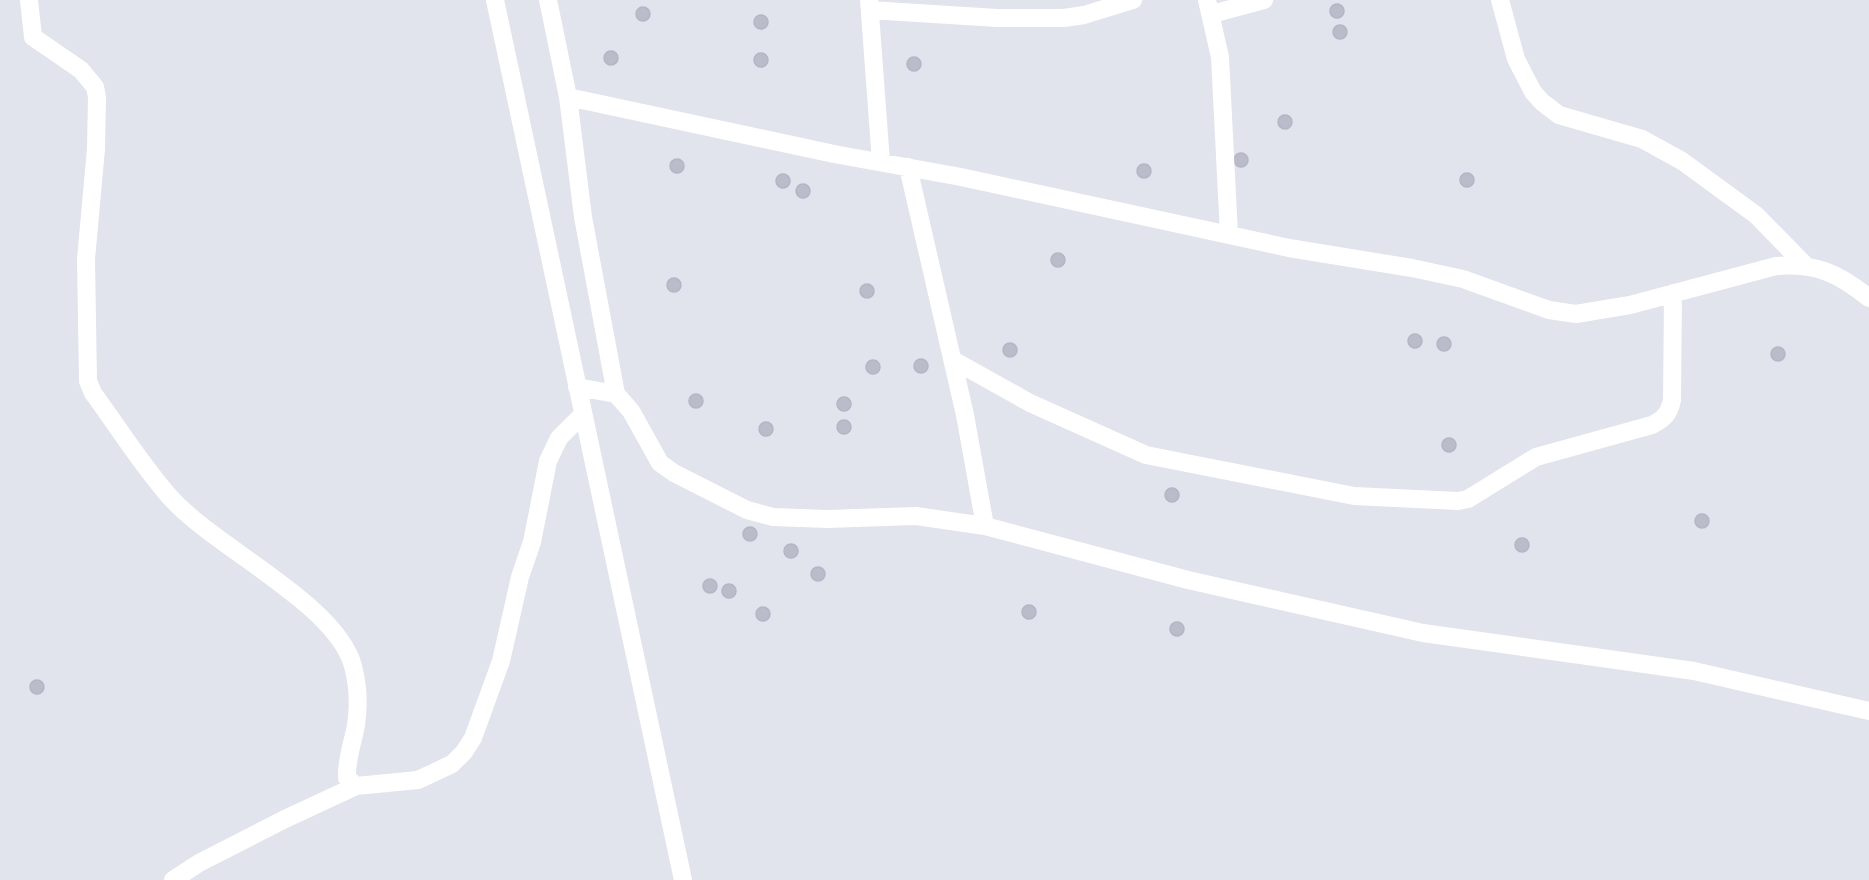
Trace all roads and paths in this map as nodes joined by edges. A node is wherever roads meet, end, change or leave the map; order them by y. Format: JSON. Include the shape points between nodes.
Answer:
{"nodes":[{"id":1,"x":29,"y":0,"type":"edge"},
{"id":2,"x":495,"y":0,"type":"edge"},
{"id":3,"x":548,"y":0,"type":"edge"},
{"id":4,"x":1133,"y":0,"type":"edge"},
{"id":5,"x":1264,"y":0,"type":"edge"},
{"id":6,"x":1500,"y":0,"type":"edge"},
{"id":7,"x":869,"y":5,"type":"edge"},
{"id":8,"x":1209,"y":7,"type":"edge"},
{"id":9,"x":568,"y":97,"type":"junction"},
{"id":10,"x":881,"y":162,"type":"junction"},
{"id":11,"x":908,"y":166,"type":"junction"},
{"id":12,"x":1229,"y":235,"type":"junction"},
{"id":13,"x":1805,"y":265,"type":"junction"},
{"id":14,"x":1673,"y":292,"type":"junction"},
{"id":15,"x":1869,"y":298,"type":"edge"},
{"id":16,"x":953,"y":360,"type":"junction"},
{"id":17,"x":577,"y":387,"type":"junction"},
{"id":18,"x":616,"y":394,"type":"junction"},
{"id":19,"x":583,"y":414,"type":"junction"},
{"id":20,"x":985,"y":526,"type":"junction"},
{"id":21,"x":1869,"y":711,"type":"edge"},
{"id":22,"x":356,"y":786,"type":"junction"},
{"id":23,"x":173,"y":880,"type":"edge"},
{"id":24,"x":683,"y":880,"type":"edge"}],
"edges":[{"from":1,"to":22,"type":"street","via":[[33,37],[81,70],[95,87],[97,97],[86,259],[88,381],[169,496],[203,528],[253,563],[338,635],[357,681],[356,725],[346,763],[347,778]]},
{"from":2,"to":17,"type":"street"},
{"from":3,"to":9,"type":"street"},
{"from":4,"to":7,"type":"street","via":[[1064,18],[997,18]]},
{"from":5,"to":8,"type":"street"},
{"from":6,"to":13,"type":"street","via":[[1516,59],[1542,102],[1558,115],[1642,139],[1682,161],[1756,215]]},
{"from":7,"to":10,"type":"street"},
{"from":8,"to":12,"type":"street","via":[[1222,81]]},
{"from":9,"to":10,"type":"street"},
{"from":9,"to":18,"type":"street","via":[[580,197]]},
{"from":10,"to":11,"type":"street"},
{"from":11,"to":12,"type":"street"},
{"from":11,"to":16,"type":"street"},
{"from":12,"to":14,"type":"street","via":[[1463,279],[1549,310],[1576,314]]},
{"from":13,"to":14,"type":"street","via":[[1776,266]]},
{"from":13,"to":15,"type":"street","via":[[1849,282]]},
{"from":14,"to":16,"type":"street","via":[[1672,400],[1663,419],[1536,457],[1468,499],[1458,501],[1354,496],[1146,455],[1030,403]]},
{"from":16,"to":20,"type":"street"},
{"from":17,"to":18,"type":"street"},
{"from":17,"to":19,"type":"street"},
{"from":18,"to":20,"type":"street","via":[[631,411],[660,463],[747,510],[806,519],[916,516]]},
{"from":19,"to":22,"type":"street","via":[[559,438],[548,461],[501,661],[472,738],[452,764],[418,780]]},
{"from":19,"to":24,"type":"street"},
{"from":20,"to":21,"type":"street","via":[[1188,580],[1423,633],[1694,671]]},
{"from":22,"to":23,"type":"street","via":[[199,863]]}]}
